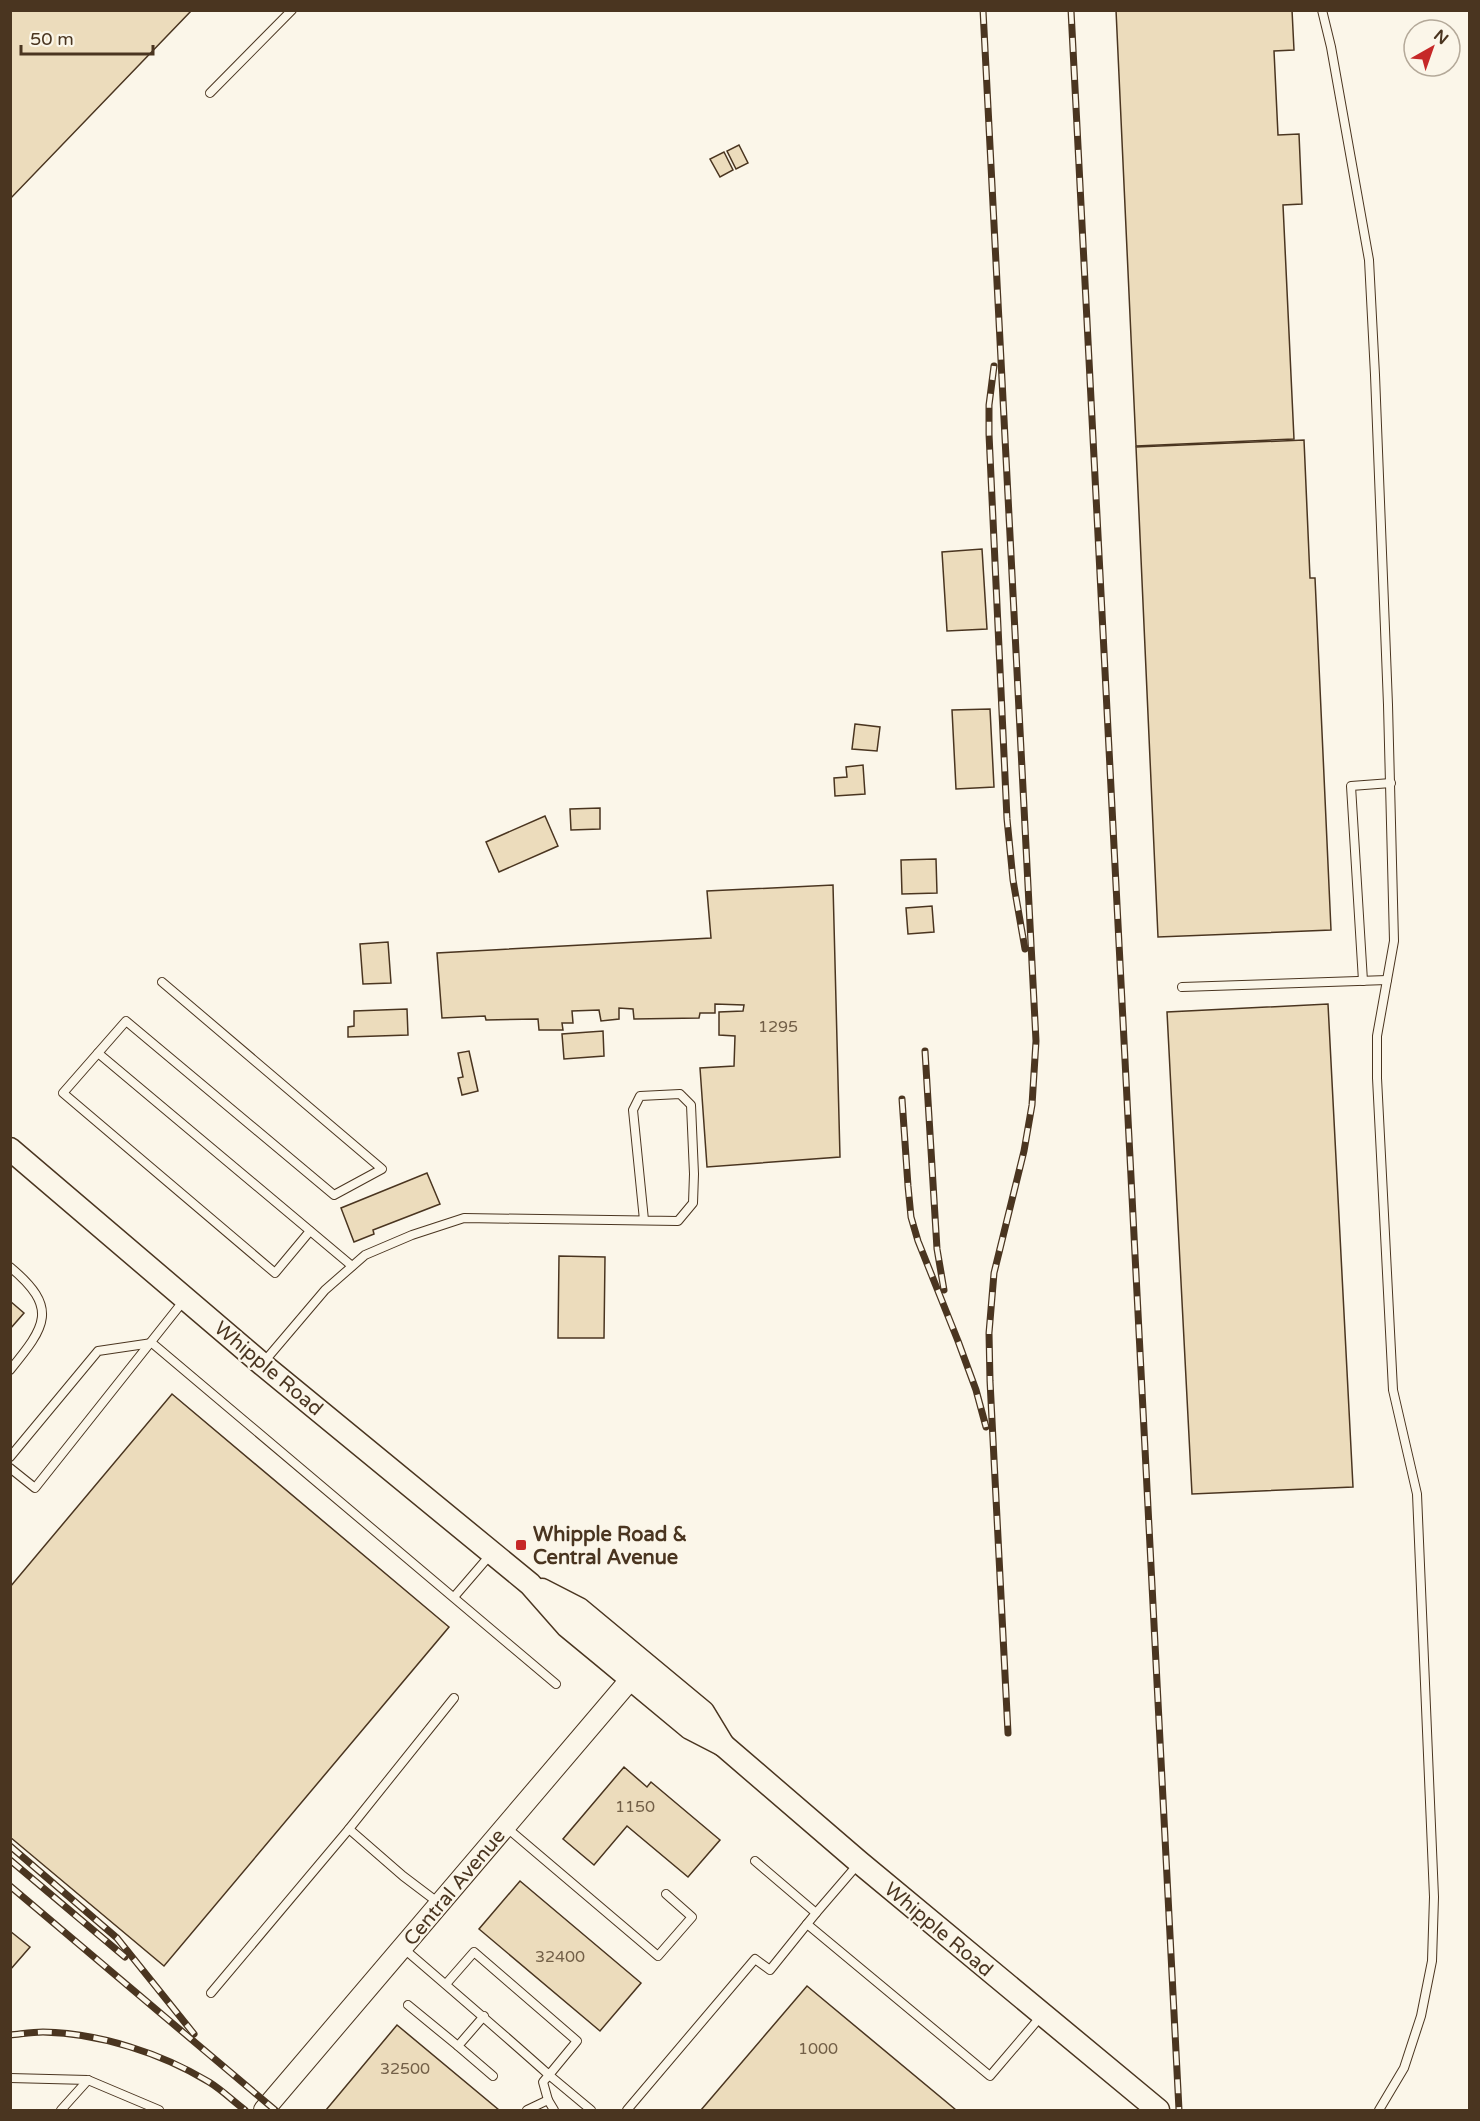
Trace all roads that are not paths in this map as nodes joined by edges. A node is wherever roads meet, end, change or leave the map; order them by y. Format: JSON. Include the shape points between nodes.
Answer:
{"nodes":[{"id":1,"x":292,"y":10,"type":"edge"},
{"id":2,"x":1322,"y":10,"type":"edge"},
{"id":3,"x":210,"y":93,"type":"dead end"},
{"id":4,"x":1390,"y":783,"type":"junction"},
{"id":5,"x":1387,"y":980,"type":"junction"},
{"id":6,"x":1364,"y":981,"type":"junction"},
{"id":7,"x":162,"y":982,"type":"dead end"},
{"id":8,"x":1182,"y":987,"type":"dead end"},
{"id":9,"x":98,"y":1053,"type":"junction"},
{"id":10,"x":10,"y":1149,"type":"edge"},
{"id":11,"x":644,"y":1220,"type":"junction"},
{"id":12,"x":310,"y":1231,"type":"junction"},
{"id":13,"x":352,"y":1266,"type":"junction"},
{"id":14,"x":10,"y":1267,"type":"edge"},
{"id":15,"x":186,"y":1298,"type":"junction"},
{"id":16,"x":152,"y":1343,"type":"junction"},
{"id":17,"x":262,"y":1364,"type":"junction"},
{"id":18,"x":10,"y":1370,"type":"edge"},
{"id":19,"x":10,"y":1457,"type":"edge"},
{"id":20,"x":10,"y":1468,"type":"edge"},
{"id":21,"x":493,"y":1552,"type":"junction"},
{"id":22,"x":454,"y":1597,"type":"junction"},
{"id":23,"x":638,"y":1671,"type":"junction"},
{"id":24,"x":556,"y":1684,"type":"dead end"},
{"id":25,"x":454,"y":1698,"type":"dead end"},
{"id":26,"x":506,"y":1827,"type":"junction"},
{"id":27,"x":349,"y":1829,"type":"junction"},
{"id":28,"x":756,"y":1861,"type":"dead end"},
{"id":29,"x":859,"y":1862,"type":"junction"},
{"id":30,"x":666,"y":1894,"type":"dead end"},
{"id":31,"x":440,"y":1904,"type":"junction"},
{"id":32,"x":816,"y":1913,"type":"junction"},
{"id":33,"x":807,"y":1924,"type":"junction"},
{"id":34,"x":403,"y":1948,"type":"junction"},
{"id":35,"x":446,"y":1984,"type":"junction"},
{"id":36,"x":211,"y":1993,"type":"dead end"},
{"id":37,"x":408,"y":2005,"type":"dead end"},
{"id":38,"x":1042,"y":2015,"type":"junction"},
{"id":39,"x":484,"y":2016,"type":"junction"},
{"id":40,"x":458,"y":2046,"type":"junction"},
{"id":41,"x":549,"y":2075,"type":"junction"},
{"id":42,"x":493,"y":2076,"type":"dead end"},
{"id":43,"x":10,"y":2078,"type":"edge"},
{"id":44,"x":88,"y":2080,"type":"junction"},
{"id":45,"x":548,"y":2100,"type":"junction"},
{"id":46,"x":61,"y":2110,"type":"edge"},
{"id":47,"x":159,"y":2110,"type":"edge"},
{"id":48,"x":264,"y":2110,"type":"edge"},
{"id":49,"x":527,"y":2110,"type":"edge"},
{"id":50,"x":554,"y":2110,"type":"edge"},
{"id":51,"x":591,"y":2110,"type":"edge"},
{"id":52,"x":627,"y":2110,"type":"edge"},
{"id":53,"x":1158,"y":2110,"type":"edge"},
{"id":54,"x":1379,"y":2110,"type":"edge"}],
"edges":[{"from":1,"to":3,"type":"lane"},
{"from":2,"to":4,"type":"lane","via":[[1369,260]]},
{"from":4,"to":5,"type":"lane","via":[[1394,941]]},
{"from":4,"to":6,"type":"lane","via":[[1350,786]]},
{"from":5,"to":6,"type":"lane"},
{"from":5,"to":54,"type":"lane","via":[[1377,1036],[1377,1078],[1393,1390],[1417,1494],[1434,1931],[1421,2016],[1404,2068]]},
{"from":6,"to":8,"type":"lane"},
{"from":7,"to":9,"type":"lane","via":[[382,1169],[334,1195],[126,1021]]},
{"from":9,"to":12,"type":"lane"},
{"from":9,"to":12,"type":"lane","via":[[63,1093],[275,1273]]},
{"from":10,"to":15,"type":"main road","name":"Whipple Road"},
{"from":11,"to":11,"type":"lane","via":[[678,1221],[693,1203],[691,1105],[680,1094],[640,1096],[633,1110]]},
{"from":11,"to":13,"type":"lane","via":[[464,1218],[364,1255]]},
{"from":12,"to":13,"type":"lane"},
{"from":13,"to":17,"type":"lane","via":[[325,1290]]},
{"from":14,"to":18,"type":"lane","via":[[30,1283],[41,1302],[42,1322],[32,1344]]},
{"from":15,"to":16,"type":"lane"},
{"from":15,"to":17,"type":"main road","name":"Whipple Road"},
{"from":16,"to":19,"type":"lane","via":[[98,1351]]},
{"from":16,"to":20,"type":"lane","via":[[35,1488]]},
{"from":16,"to":22,"type":"lane"},
{"from":17,"to":21,"type":"main road","name":"Whipple Road"},
{"from":21,"to":22,"type":"lane"},
{"from":21,"to":23,"type":"main road","name":"Whipple Road","via":[[530,1584],[579,1609]]},
{"from":22,"to":24,"type":"lane"},
{"from":23,"to":26,"type":"street","name":"Central Avenue"},
{"from":23,"to":29,"type":"main road","name":"Whipple Road","via":[[703,1712],[723,1745]]},
{"from":25,"to":27,"type":"lane"},
{"from":26,"to":30,"type":"lane","via":[[658,1956],[692,1917]]},
{"from":26,"to":31,"type":"street","name":"Central Avenue"},
{"from":27,"to":31,"type":"lane"},
{"from":27,"to":36,"type":"lane"},
{"from":28,"to":32,"type":"lane"},
{"from":29,"to":32,"type":"lane"},
{"from":29,"to":38,"type":"main road","name":"Whipple Road"},
{"from":31,"to":34,"type":"street","name":"Central Avenue"},
{"from":32,"to":33,"type":"lane"},
{"from":33,"to":38,"type":"lane","via":[[990,2076]]},
{"from":33,"to":52,"type":"lane","via":[[770,1970],[755,1959]]},
{"from":34,"to":35,"type":"lane"},
{"from":34,"to":48,"type":"street","name":"Central Avenue"},
{"from":35,"to":39,"type":"lane"},
{"from":35,"to":41,"type":"lane","via":[[474,1953],[577,2041]]},
{"from":37,"to":40,"type":"lane"},
{"from":38,"to":53,"type":"main road","name":"Whipple Road"},
{"from":39,"to":40,"type":"lane"},
{"from":39,"to":41,"type":"lane"},
{"from":40,"to":42,"type":"lane"},
{"from":41,"to":45,"type":"lane","via":[[543,2082]]},
{"from":41,"to":51,"type":"lane"},
{"from":43,"to":44,"type":"lane"},
{"from":44,"to":46,"type":"lane"},
{"from":44,"to":47,"type":"lane"},
{"from":45,"to":49,"type":"lane"},
{"from":45,"to":50,"type":"lane"}]}
